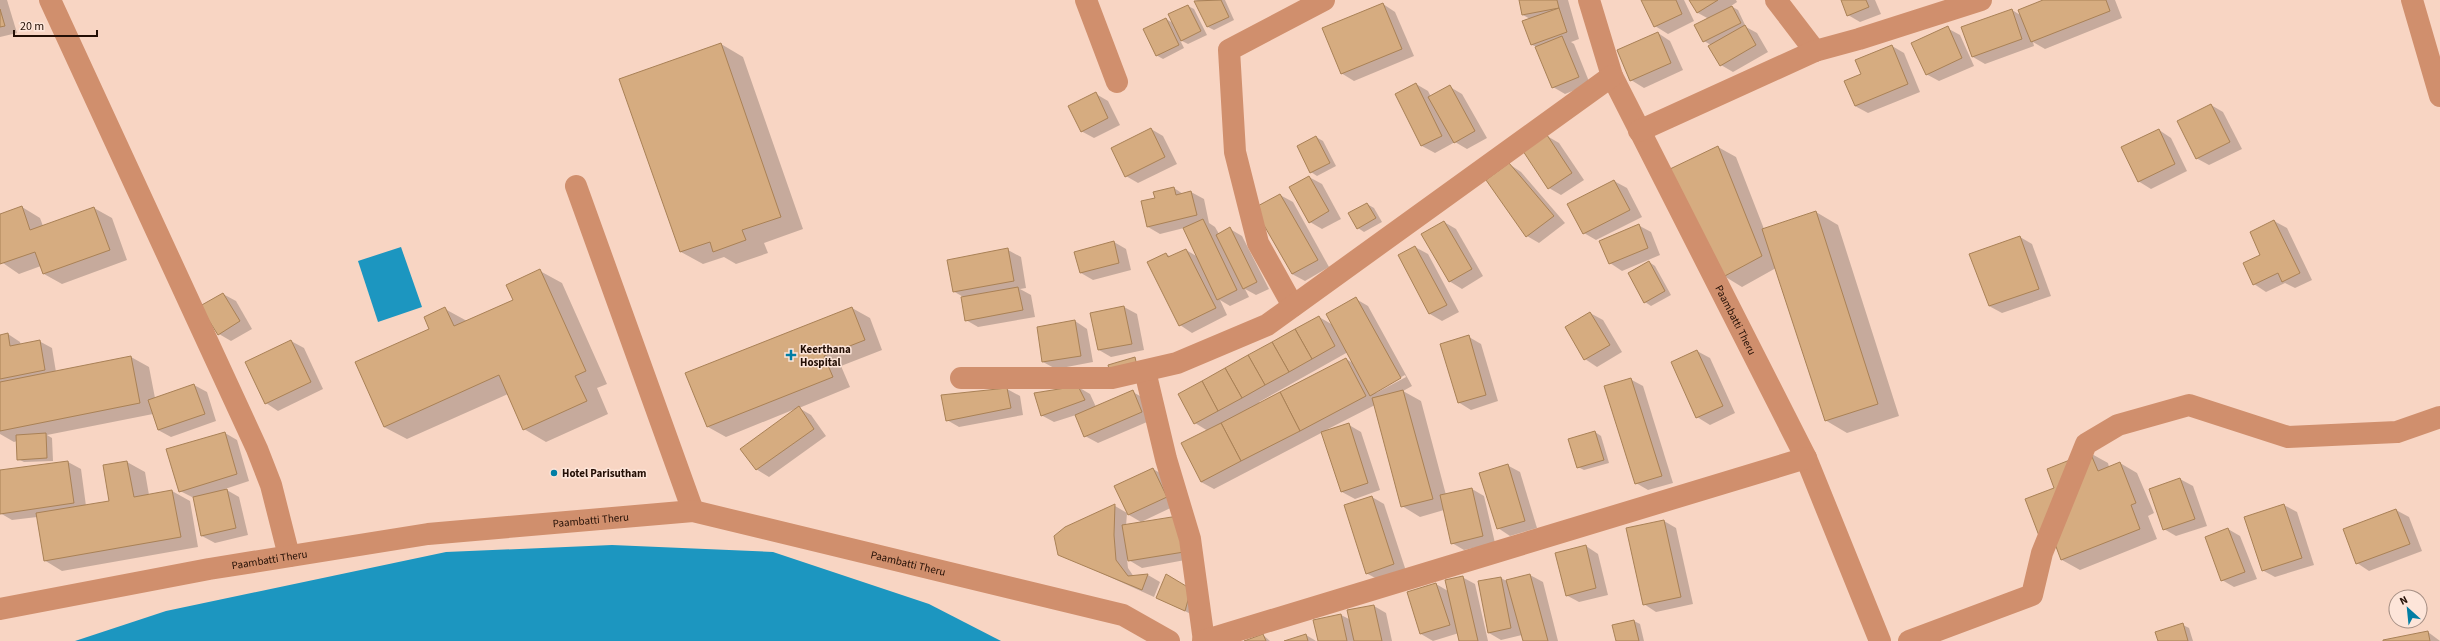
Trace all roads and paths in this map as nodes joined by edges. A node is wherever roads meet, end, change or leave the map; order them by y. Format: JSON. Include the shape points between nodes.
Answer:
{"nodes":[{"id":1,"x":50,"y":0,"type":"edge"},
{"id":2,"x":1086,"y":0,"type":"edge"},
{"id":3,"x":1324,"y":0,"type":"edge"},
{"id":4,"x":1589,"y":0,"type":"edge"},
{"id":5,"x":1776,"y":0,"type":"edge"},
{"id":6,"x":1981,"y":0,"type":"edge"},
{"id":7,"x":2412,"y":0,"type":"edge"},
{"id":8,"x":1814,"y":51,"type":"junction"},
{"id":9,"x":1612,"y":76,"type":"junction"},
{"id":10,"x":1118,"y":82,"type":"dead end"},
{"id":11,"x":2440,"y":96,"type":"edge"},
{"id":12,"x":1639,"y":131,"type":"junction"},
{"id":13,"x":576,"y":186,"type":"dead end"},
{"id":14,"x":1293,"y":306,"type":"junction"},
{"id":15,"x":1145,"y":370,"type":"junction"},
{"id":16,"x":961,"y":378,"type":"dead end"},
{"id":17,"x":2440,"y":417,"type":"edge"},
{"id":18,"x":1806,"y":458,"type":"junction"},
{"id":19,"x":694,"y":511,"type":"junction"},
{"id":20,"x":289,"y":556,"type":"junction"},
{"id":21,"x":0,"y":609,"type":"edge"},
{"id":22,"x":1168,"y":641,"type":"edge"},
{"id":23,"x":1203,"y":641,"type":"edge"},
{"id":24,"x":1880,"y":641,"type":"edge"},
{"id":25,"x":1909,"y":641,"type":"edge"}],
"edges":[{"from":1,"to":20,"type":"street","via":[[257,449],[271,485]]},
{"from":2,"to":10,"type":"street"},
{"from":3,"to":14,"type":"street","via":[[1229,50],[1235,152],[1258,243]]},
{"from":4,"to":9,"type":"street","name":"Paambatti Theru"},
{"from":5,"to":8,"type":"street"},
{"from":6,"to":8,"type":"street","via":[[1859,40]]},
{"from":7,"to":11,"type":"street"},
{"from":8,"to":12,"type":"street"},
{"from":9,"to":12,"type":"street","name":"Paambatti Theru"},
{"from":9,"to":14,"type":"street"},
{"from":12,"to":18,"type":"street","name":"Paambatti Theru"},
{"from":13,"to":19,"type":"street"},
{"from":14,"to":15,"type":"street","via":[[1267,325],[1177,363]]},
{"from":15,"to":16,"type":"street","via":[[1112,378]]},
{"from":15,"to":23,"type":"street","via":[[1166,459],[1190,539]]},
{"from":17,"to":25,"type":"street","via":[[2396,432],[2288,437],[2188,405],[2118,425],[2086,444],[2042,553],[2032,595]]},
{"from":18,"to":23,"type":"street"},
{"from":18,"to":24,"type":"street","name":"Paambatti Theru"},
{"from":19,"to":20,"type":"street","name":"Paambatti Theru","via":[[428,534]]},
{"from":19,"to":22,"type":"street","name":"Paambatti Theru","via":[[1123,615]]},
{"from":20,"to":21,"type":"street","name":"Paambatti Theru"}]}
